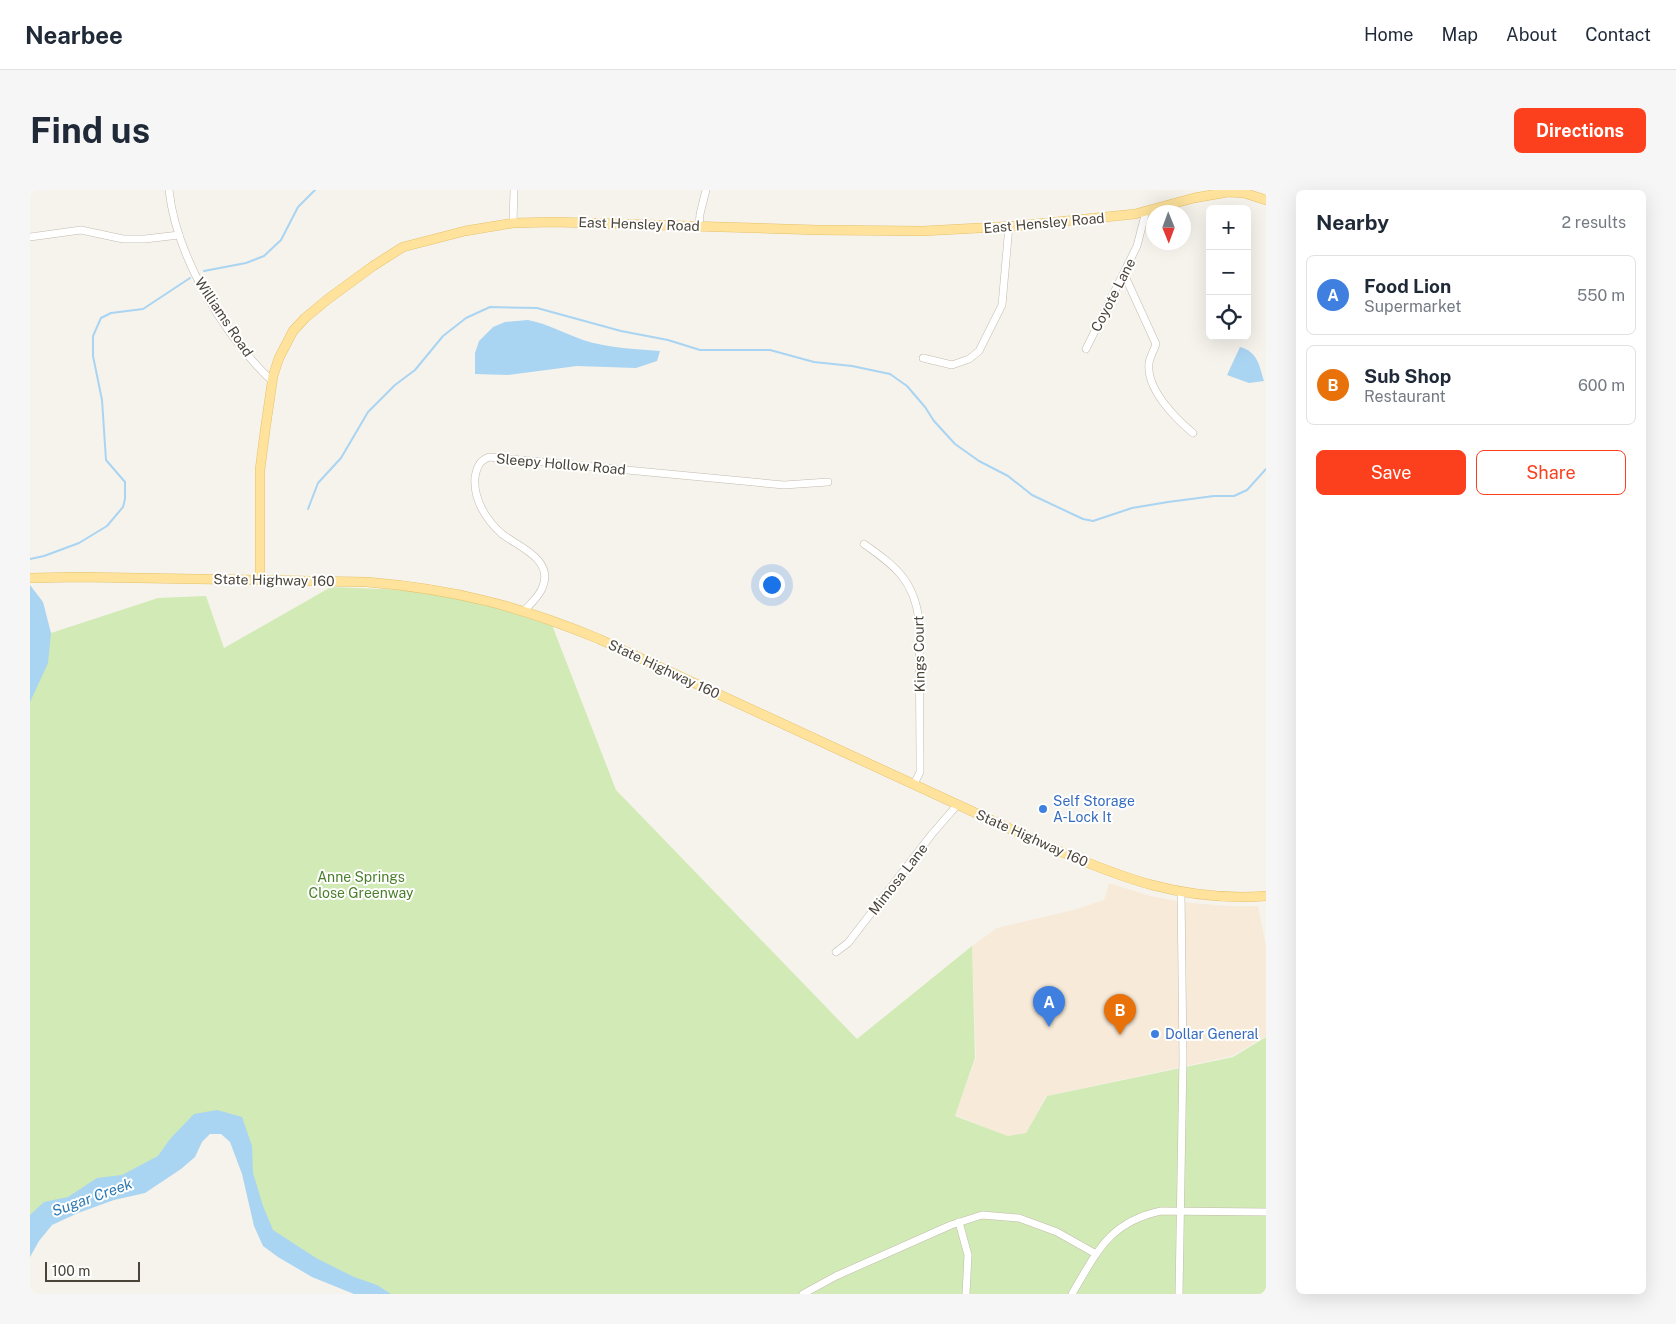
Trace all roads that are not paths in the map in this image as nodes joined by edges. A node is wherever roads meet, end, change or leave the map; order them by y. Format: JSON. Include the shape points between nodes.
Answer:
{"nodes":[{"id":1,"x":169,"y":190,"type":"edge"},
{"id":2,"x":514,"y":190,"type":"edge"},
{"id":3,"x":706,"y":190,"type":"edge"},
{"id":4,"x":1266,"y":200,"type":"edge"},
{"id":5,"x":1168,"y":205,"type":"edge"},
{"id":6,"x":1146,"y":211,"type":"joint"},
{"id":7,"x":513,"y":223,"type":"junction"},
{"id":8,"x":699,"y":226,"type":"junction"},
{"id":9,"x":1009,"y":226,"type":"junction"},
{"id":10,"x":179,"y":235,"type":"junction"},
{"id":11,"x":30,"y":237,"type":"edge"},
{"id":12,"x":1124,"y":274,"type":"junction"},
{"id":13,"x":1086,"y":349,"type":"dead end"},
{"id":14,"x":923,"y":358,"type":"dead end"},
{"id":15,"x":272,"y":380,"type":"junction"},
{"id":16,"x":1193,"y":433,"type":"dead end"},
{"id":17,"x":828,"y":482,"type":"dead end"},
{"id":18,"x":864,"y":544,"type":"dead end"},
{"id":19,"x":30,"y":578,"type":"edge"},
{"id":20,"x":260,"y":580,"type":"junction"},
{"id":21,"x":525,"y":610,"type":"junction"},
{"id":22,"x":914,"y":784,"type":"junction"},
{"id":23,"x":958,"y":804,"type":"junction"},
{"id":24,"x":1181,"y":892,"type":"junction"},
{"id":25,"x":1266,"y":896,"type":"edge"},
{"id":26,"x":836,"y":952,"type":"dead end"},
{"id":27,"x":1180,"y":1211,"type":"junction"},
{"id":28,"x":1266,"y":1212,"type":"edge"},
{"id":29,"x":959,"y":1222,"type":"junction"},
{"id":30,"x":1096,"y":1254,"type":"junction"},
{"id":31,"x":804,"y":1294,"type":"edge"},
{"id":32,"x":966,"y":1294,"type":"edge"},
{"id":33,"x":1072,"y":1294,"type":"edge"},
{"id":34,"x":1179,"y":1294,"type":"edge"}],
"edges":[{"from":1,"to":10,"type":"street","name":"Williams Road"},
{"from":2,"to":7,"type":"street"},
{"from":3,"to":8,"type":"street"},
{"from":4,"to":5,"type":"main road","name":"East Hensley Road","via":[[1228,192]]},
{"from":6,"to":9,"type":"main road","name":"East Hensley Road"},
{"from":6,"to":12,"type":"street","name":"Coyote Lane","via":[[1137,246]]},
{"from":7,"to":8,"type":"main road","name":"East Hensley Road"},
{"from":7,"to":15,"type":"main road","name":"East Hensley Road","via":[[465,231],[397,250],[305,318],[293,331]]},
{"from":8,"to":9,"type":"main road","name":"East Hensley Road","via":[[914,231]]},
{"from":9,"to":14,"type":"street","via":[[1002,305],[979,352],[952,365]]},
{"from":10,"to":11,"type":"street","via":[[123,239],[81,230]]},
{"from":10,"to":15,"type":"street","name":"Williams Road","via":[[200,286],[218,315]]},
{"from":12,"to":13,"type":"street","name":"Coyote Lane"},
{"from":12,"to":16,"type":"street","via":[[1156,344],[1150,363],[1153,384],[1171,411]]},
{"from":15,"to":20,"type":"main road","name":"East Hensley Road","via":[[260,470]]},
{"from":17,"to":21,"type":"street","name":"Sleepy Hollow Road","via":[[784,484],[489,457],[478,464],[475,479],[477,500],[495,527],[539,560],[545,575],[541,591]]},
{"from":18,"to":22,"type":"street","name":"Kings Court","via":[[905,578],[917,603],[920,772]]},
{"from":19,"to":20,"type":"main road","name":"State Highway 160"},
{"from":20,"to":21,"type":"main road","name":"State Highway 160","via":[[405,585]]},
{"from":21,"to":22,"type":"main road","name":"State Highway 160","via":[[599,639]]},
{"from":22,"to":23,"type":"main road","name":"State Highway 160"},
{"from":23,"to":24,"type":"main road","name":"State Highway 160","via":[[1098,867],[1139,882]]},
{"from":23,"to":26,"type":"street","name":"Mimosa Lane","via":[[849,942]]},
{"from":24,"to":25,"type":"main road","name":"State Highway 160","via":[[1226,897]]},
{"from":24,"to":27,"type":"street","via":[[1183,1058]]},
{"from":27,"to":28,"type":"street"},
{"from":27,"to":30,"type":"street","via":[[1161,1211],[1130,1221],[1112,1233]]},
{"from":27,"to":34,"type":"street"},
{"from":29,"to":30,"type":"street","via":[[982,1215],[1019,1218],[1057,1232]]},
{"from":29,"to":31,"type":"street","via":[[836,1276]]},
{"from":29,"to":32,"type":"street","via":[[968,1255]]},
{"from":30,"to":33,"type":"street"}]}
